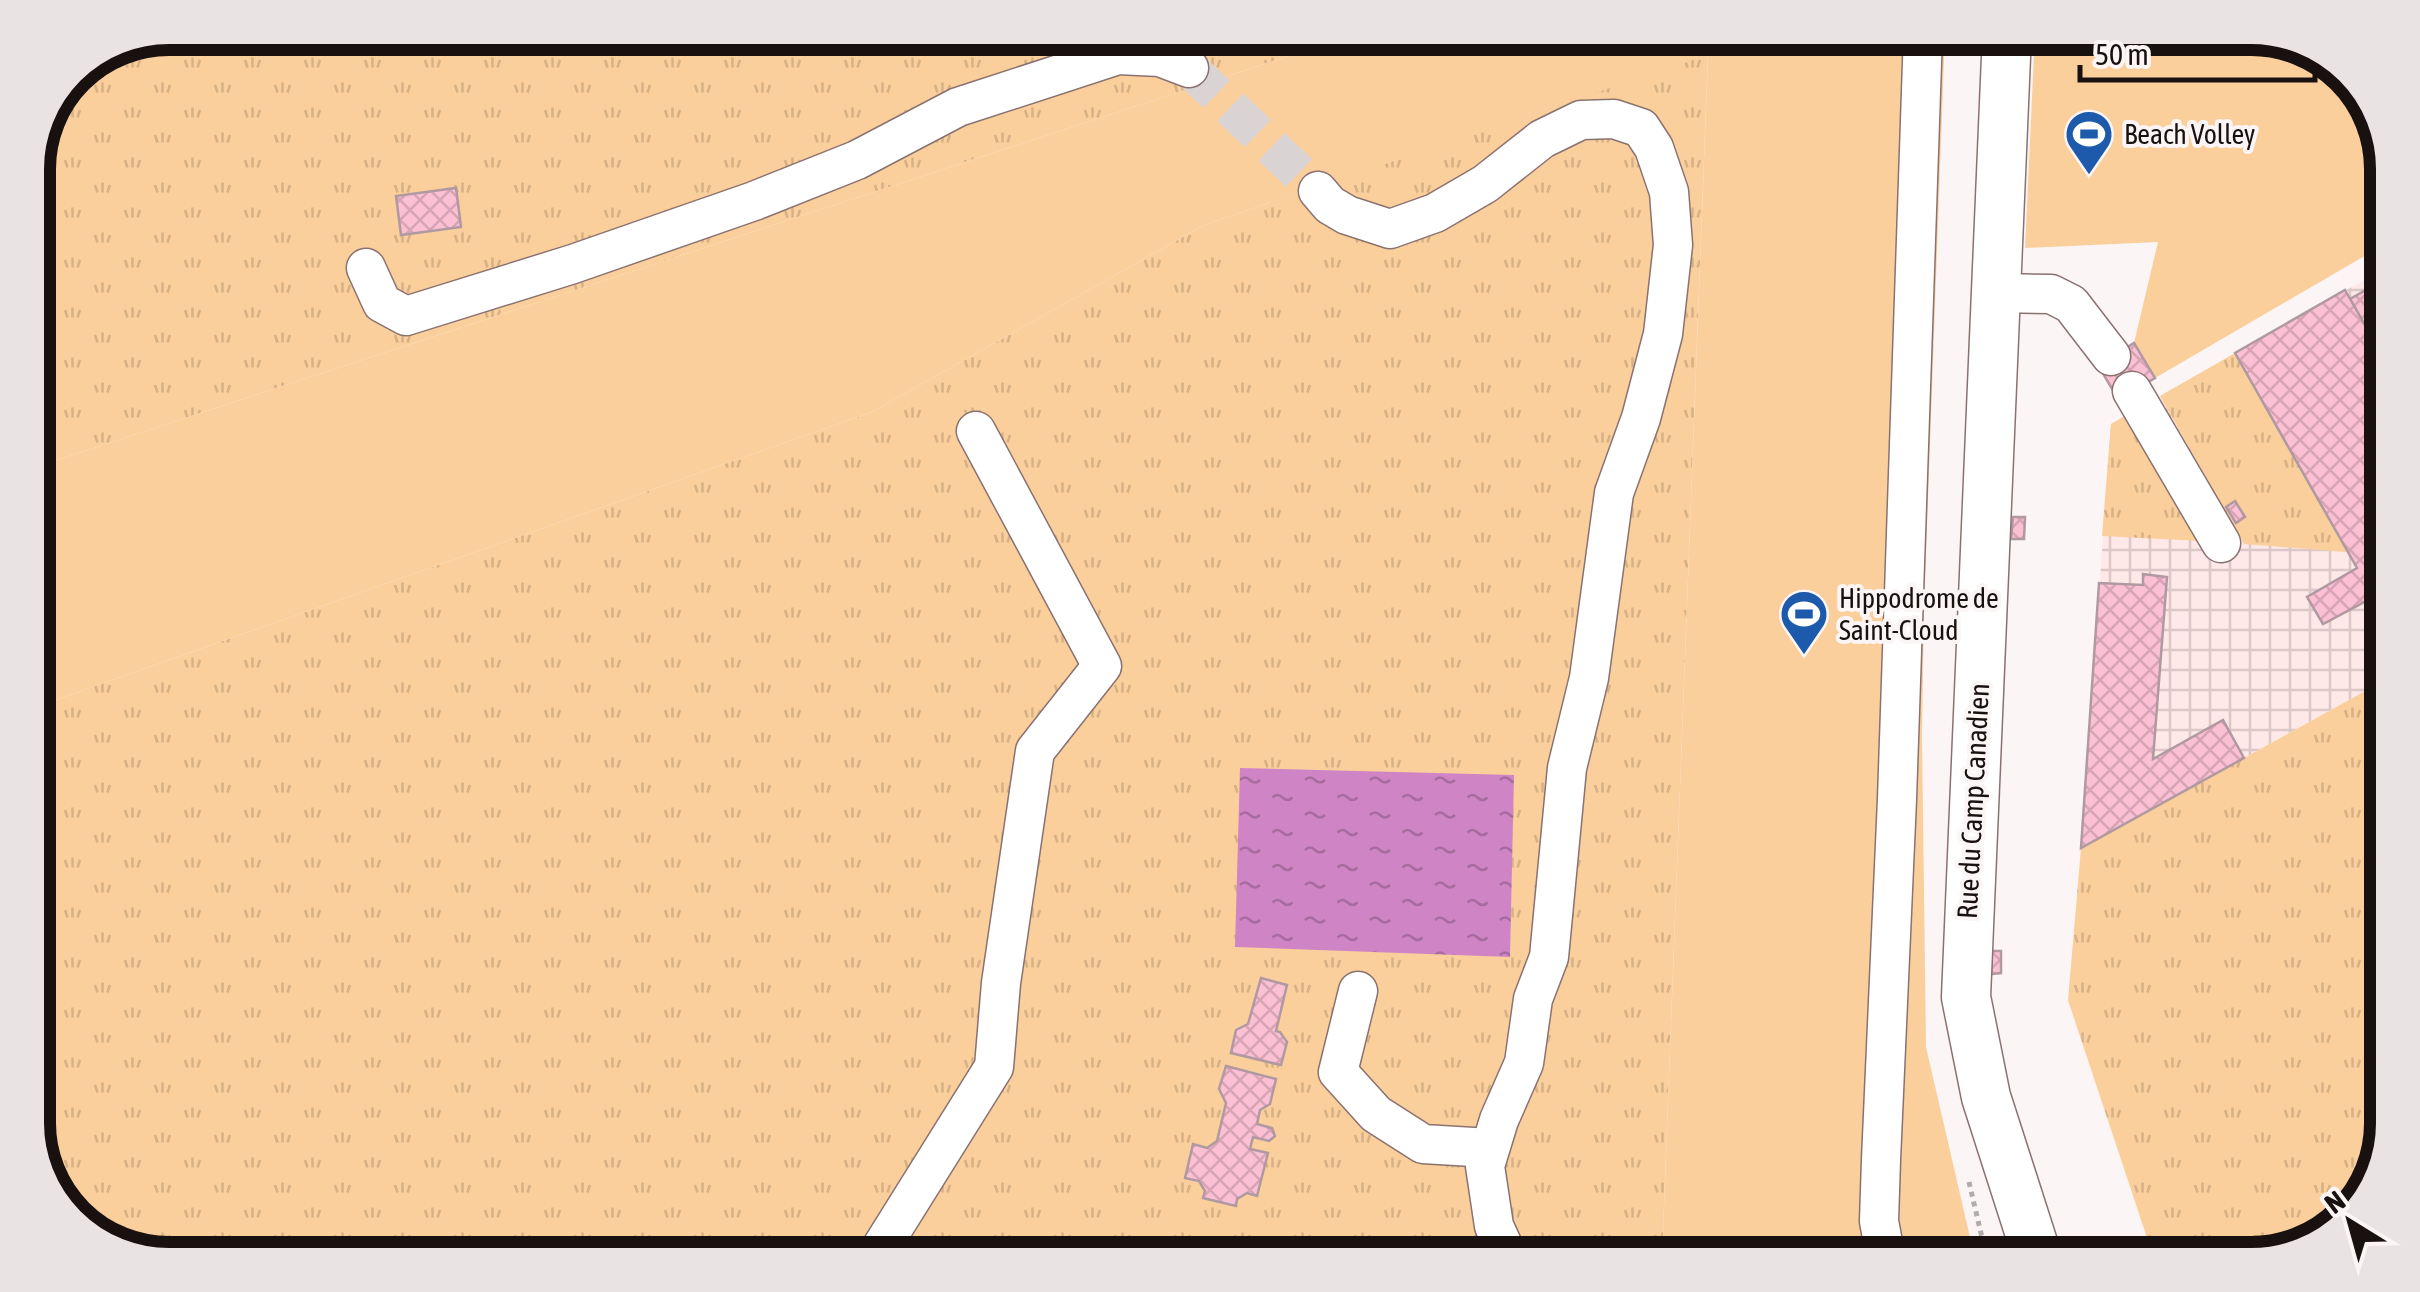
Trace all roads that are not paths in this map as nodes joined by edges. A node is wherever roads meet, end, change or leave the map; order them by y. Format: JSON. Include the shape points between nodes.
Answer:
{"nodes":[{"id":1,"x":1923,"y":50,"type":"edge"},
{"id":2,"x":2006,"y":50,"type":"edge"},
{"id":3,"x":1189,"y":68,"type":"tunnel mouth"},
{"id":4,"x":1318,"y":191,"type":"tunnel mouth"},
{"id":5,"x":366,"y":268,"type":"dead end"},
{"id":6,"x":1996,"y":293,"type":"junction"},
{"id":7,"x":2111,"y":356,"type":"dead end"},
{"id":8,"x":2132,"y":391,"type":"dead end"},
{"id":9,"x":976,"y":431,"type":"dead end"},
{"id":10,"x":2221,"y":542,"type":"dead end"},
{"id":11,"x":1358,"y":991,"type":"dead end"},
{"id":12,"x":1490,"y":1148,"type":"junction"},
{"id":13,"x":885,"y":1242,"type":"edge"},
{"id":14,"x":1501,"y":1242,"type":"edge"},
{"id":15,"x":1883,"y":1242,"type":"edge"},
{"id":16,"x":2032,"y":1242,"type":"edge"}],
"edges":[{"from":1,"to":15,"type":"lane","via":[[1880,1160]]},
{"from":2,"to":6,"type":"main road","name":"Rue du Camp Canadien"},
{"from":3,"to":5,"type":"lane","via":[[1160,57],[1118,55],[958,108],[857,160],[754,201],[406,316],[382,303]]},
{"from":4,"to":12,"type":"lane","via":[[1346,214],[1390,229],[1485,184],[1542,139],[1581,120],[1614,119],[1641,128],[1669,192],[1673,245],[1663,334],[1614,493],[1589,678],[1567,768],[1549,957],[1533,998],[1524,1063]]},
{"from":6,"to":7,"type":"lane","via":[[2052,294],[2071,304]]},
{"from":6,"to":16,"type":"main road","name":"Rue du Camp Canadien","via":[[1966,997],[1986,1097]]},
{"from":8,"to":10,"type":"lane"},
{"from":9,"to":13,"type":"lane","via":[[1102,666],[1035,751],[994,1067]]},
{"from":11,"to":12,"type":"lane","via":[[1338,1072],[1376,1114],[1423,1144]]},
{"from":12,"to":14,"type":"lane","via":[[1484,1166]]}]}
